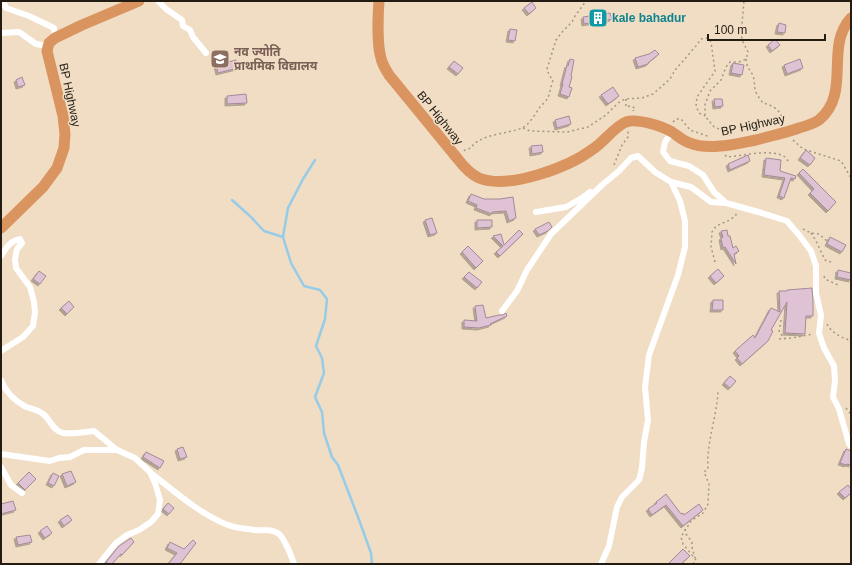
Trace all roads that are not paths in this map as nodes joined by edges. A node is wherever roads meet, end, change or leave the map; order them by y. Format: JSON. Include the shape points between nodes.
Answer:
{"nodes":[{"id":1,"x":2,"y":1,"type":"edge"},
{"id":2,"x":139,"y":1,"type":"edge"},
{"id":3,"x":158,"y":1,"type":"edge"},
{"id":4,"x":379,"y":1,"type":"edge"},
{"id":5,"x":851,"y":18,"type":"edge"},
{"id":6,"x":1,"y":33,"type":"edge"},
{"id":7,"x":52,"y":42,"type":"junction"},
{"id":8,"x":206,"y":53,"type":"dead end"},
{"id":9,"x":669,"y":131,"type":"junction"},
{"id":10,"x":619,"y":171,"type":"junction"},
{"id":11,"x":671,"y":182,"type":"junction"},
{"id":12,"x":729,"y":204,"type":"junction"},
{"id":13,"x":536,"y":212,"type":"dead end"},
{"id":14,"x":1,"y":228,"type":"edge"},
{"id":15,"x":1,"y":256,"type":"edge"},
{"id":16,"x":502,"y":311,"type":"dead end"},
{"id":17,"x":1,"y":351,"type":"edge"},
{"id":18,"x":1,"y":380,"type":"edge"},
{"id":19,"x":851,"y":446,"type":"edge"},
{"id":20,"x":117,"y":450,"type":"junction"},
{"id":21,"x":1,"y":454,"type":"edge"},
{"id":22,"x":1,"y":467,"type":"edge"},
{"id":23,"x":150,"y":472,"type":"junction"},
{"id":24,"x":22,"y":493,"type":"dead end"},
{"id":25,"x":99,"y":564,"type":"edge"},
{"id":26,"x":294,"y":564,"type":"edge"},
{"id":27,"x":601,"y":564,"type":"edge"}],
"edges":[{"from":1,"to":7,"type":"street","via":[[6,8],[54,28]]},
{"from":2,"to":7,"type":"highway","via":[[82,25]]},
{"from":3,"to":8,"type":"street","via":[[182,20],[183,26],[190,30]]},
{"from":4,"to":9,"type":"highway","name":"BP Highway","via":[[379,46],[383,64],[389,75],[456,158],[474,176],[492,181],[505,181],[549,172],[592,150],[626,122],[636,120]]},
{"from":5,"to":9,"type":"highway","name":"BP Highway","via":[[846,24],[839,46],[839,89],[830,110],[819,120],[782,134],[731,145],[721,142],[702,146],[689,143]]},
{"from":6,"to":7,"type":"street","via":[[19,32],[36,44]]},
{"from":7,"to":14,"type":"highway","name":"BP Highway","via":[[47,51],[63,116],[64,148],[57,168],[43,187]]},
{"from":9,"to":12,"type":"street","via":[[663,152],[670,161],[689,166],[703,175],[714,192]]},
{"from":10,"to":11,"type":"street","via":[[631,158],[638,156],[655,172]]},
{"from":10,"to":13,"type":"street","via":[[566,207]]},
{"from":10,"to":16,"type":"street","via":[[551,234]]},
{"from":11,"to":12,"type":"street","via":[[691,187],[711,202]]},
{"from":11,"to":27,"type":"street","via":[[686,220],[685,247],[678,275],[649,355],[645,386],[648,420],[639,480],[622,497],[617,507],[609,546]]},
{"from":12,"to":19,"type":"street","via":[[787,221],[811,251],[816,264],[816,293],[821,316],[819,333],[834,366],[833,397]]},
{"from":15,"to":17,"type":"street","via":[[7,246],[20,239],[22,243],[16,249],[16,268],[30,286],[35,312],[33,326],[23,337]]},
{"from":18,"to":20,"type":"street","via":[[14,399],[41,412],[49,419],[55,430],[63,433],[94,431]]},
{"from":20,"to":21,"type":"street","via":[[84,450],[70,457],[50,461]]},
{"from":20,"to":23,"type":"street","via":[[135,458]]},
{"from":22,"to":24,"type":"street","via":[[10,485]]},
{"from":23,"to":25,"type":"street","via":[[160,500],[158,514],[151,522],[116,543]]},
{"from":23,"to":26,"type":"street","via":[[202,512],[229,525],[271,530],[281,536]]}]}
